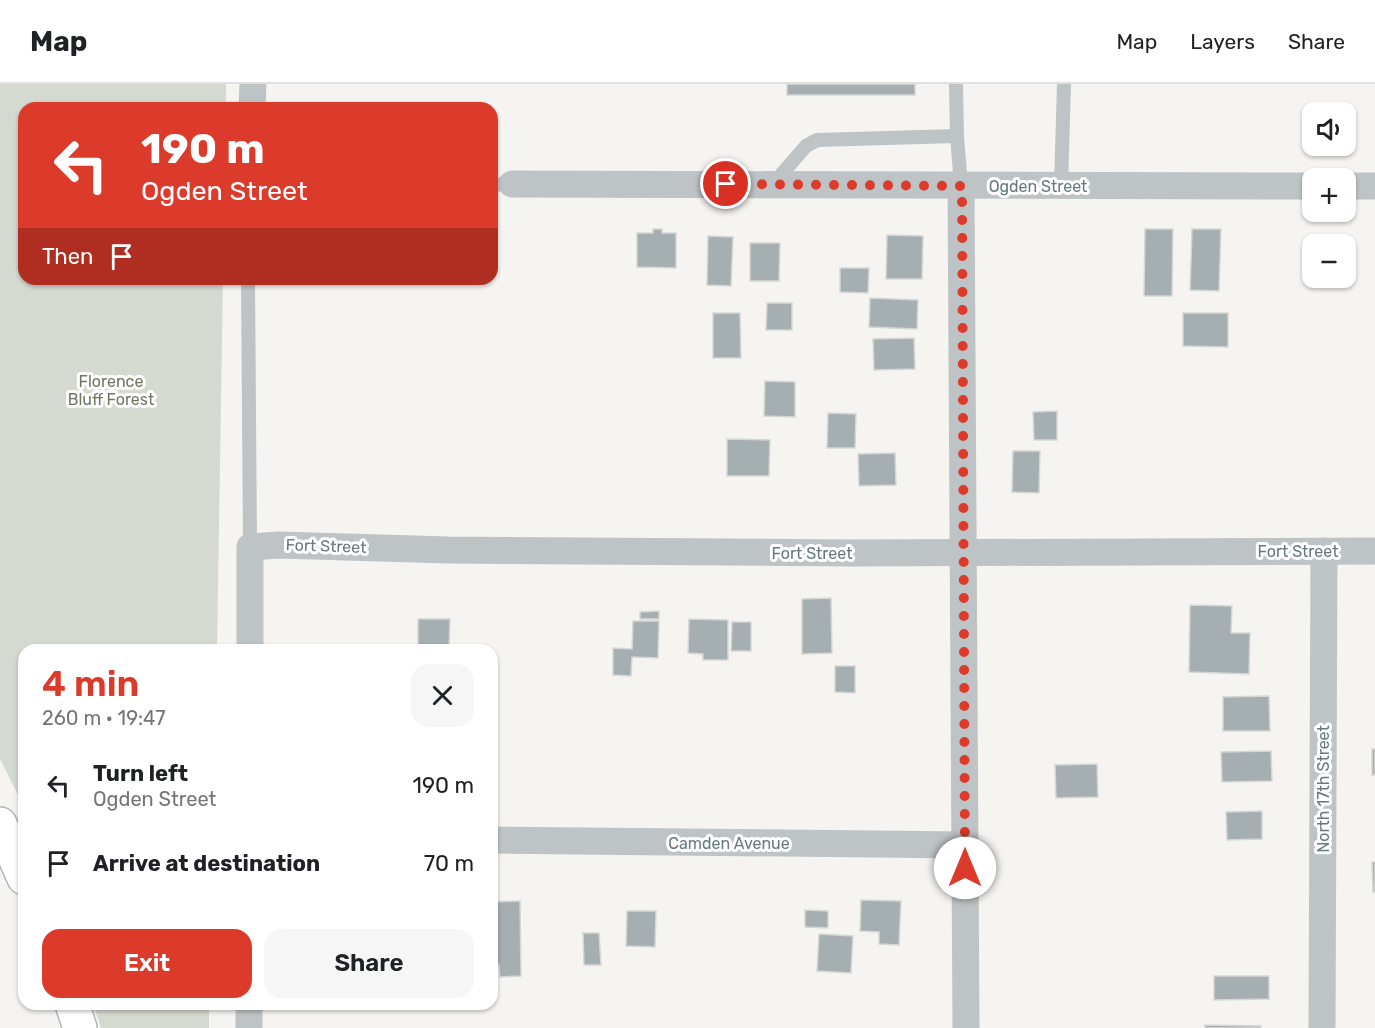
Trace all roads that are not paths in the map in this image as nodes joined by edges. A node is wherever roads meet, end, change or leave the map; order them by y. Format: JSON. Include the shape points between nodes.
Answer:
{"nodes":[{"id":1,"x":253,"y":84,"type":"edge"},
{"id":2,"x":956,"y":84,"type":"edge"},
{"id":3,"x":1064,"y":84,"type":"edge"},
{"id":4,"x":252,"y":102,"type":"edge"},
{"id":5,"x":957,"y":136,"type":"junction"},
{"id":6,"x":773,"y":184,"type":"junction"},
{"id":7,"x":502,"y":185,"type":"edge"},
{"id":8,"x":962,"y":186,"type":"junction"},
{"id":9,"x":1061,"y":186,"type":"junction"},
{"id":10,"x":1302,"y":186,"type":"edge"},
{"id":11,"x":1356,"y":186,"type":"edge"},
{"id":12,"x":1375,"y":186,"type":"edge"},
{"id":13,"x":248,"y":285,"type":"edge"},
{"id":14,"x":250,"y":547,"type":"junction"},
{"id":15,"x":1324,"y":551,"type":"junction"},
{"id":16,"x":1375,"y":551,"type":"edge"},
{"id":17,"x":965,"y":552,"type":"junction"},
{"id":18,"x":250,"y":644,"type":"edge"},
{"id":19,"x":0,"y":824,"type":"edge"},
{"id":20,"x":498,"y":840,"type":"edge"},
{"id":21,"x":965,"y":845,"type":"junction"},
{"id":22,"x":18,"y":864,"type":"edge"},
{"id":23,"x":74,"y":1010,"type":"edge"},
{"id":24,"x":249,"y":1010,"type":"edge"},
{"id":25,"x":80,"y":1028,"type":"edge"},
{"id":26,"x":249,"y":1028,"type":"edge"},
{"id":27,"x":966,"y":1028,"type":"edge"},
{"id":28,"x":1322,"y":1028,"type":"edge"}],
"edges":[{"from":1,"to":4,"type":"street"},
{"from":2,"to":5,"type":"lane"},
{"from":3,"to":9,"type":"lane"},
{"from":5,"to":6,"type":"lane","via":[[817,140],[806,146]]},
{"from":5,"to":8,"type":"lane"},
{"from":6,"to":7,"type":"street","name":"Ogden Street"},
{"from":6,"to":8,"type":"street","name":"Ogden Street"},
{"from":8,"to":9,"type":"street","name":"Ogden Street"},
{"from":8,"to":17,"type":"street"},
{"from":9,"to":10,"type":"street","name":"Ogden Street"},
{"from":11,"to":12,"type":"street"},
{"from":13,"to":14,"type":"lane"},
{"from":14,"to":17,"type":"street","name":"Fort Street"},
{"from":14,"to":18,"type":"street"},
{"from":15,"to":16,"type":"street","name":"Fort Street"},
{"from":15,"to":17,"type":"street","name":"Fort Street"},
{"from":15,"to":28,"type":"street","name":"North 17th Street"},
{"from":17,"to":21,"type":"street"},
{"from":19,"to":22,"type":"street"},
{"from":20,"to":21,"type":"street","name":"Camden Avenue"},
{"from":21,"to":27,"type":"street"},
{"from":23,"to":25,"type":"street"},
{"from":24,"to":26,"type":"street"}]}
